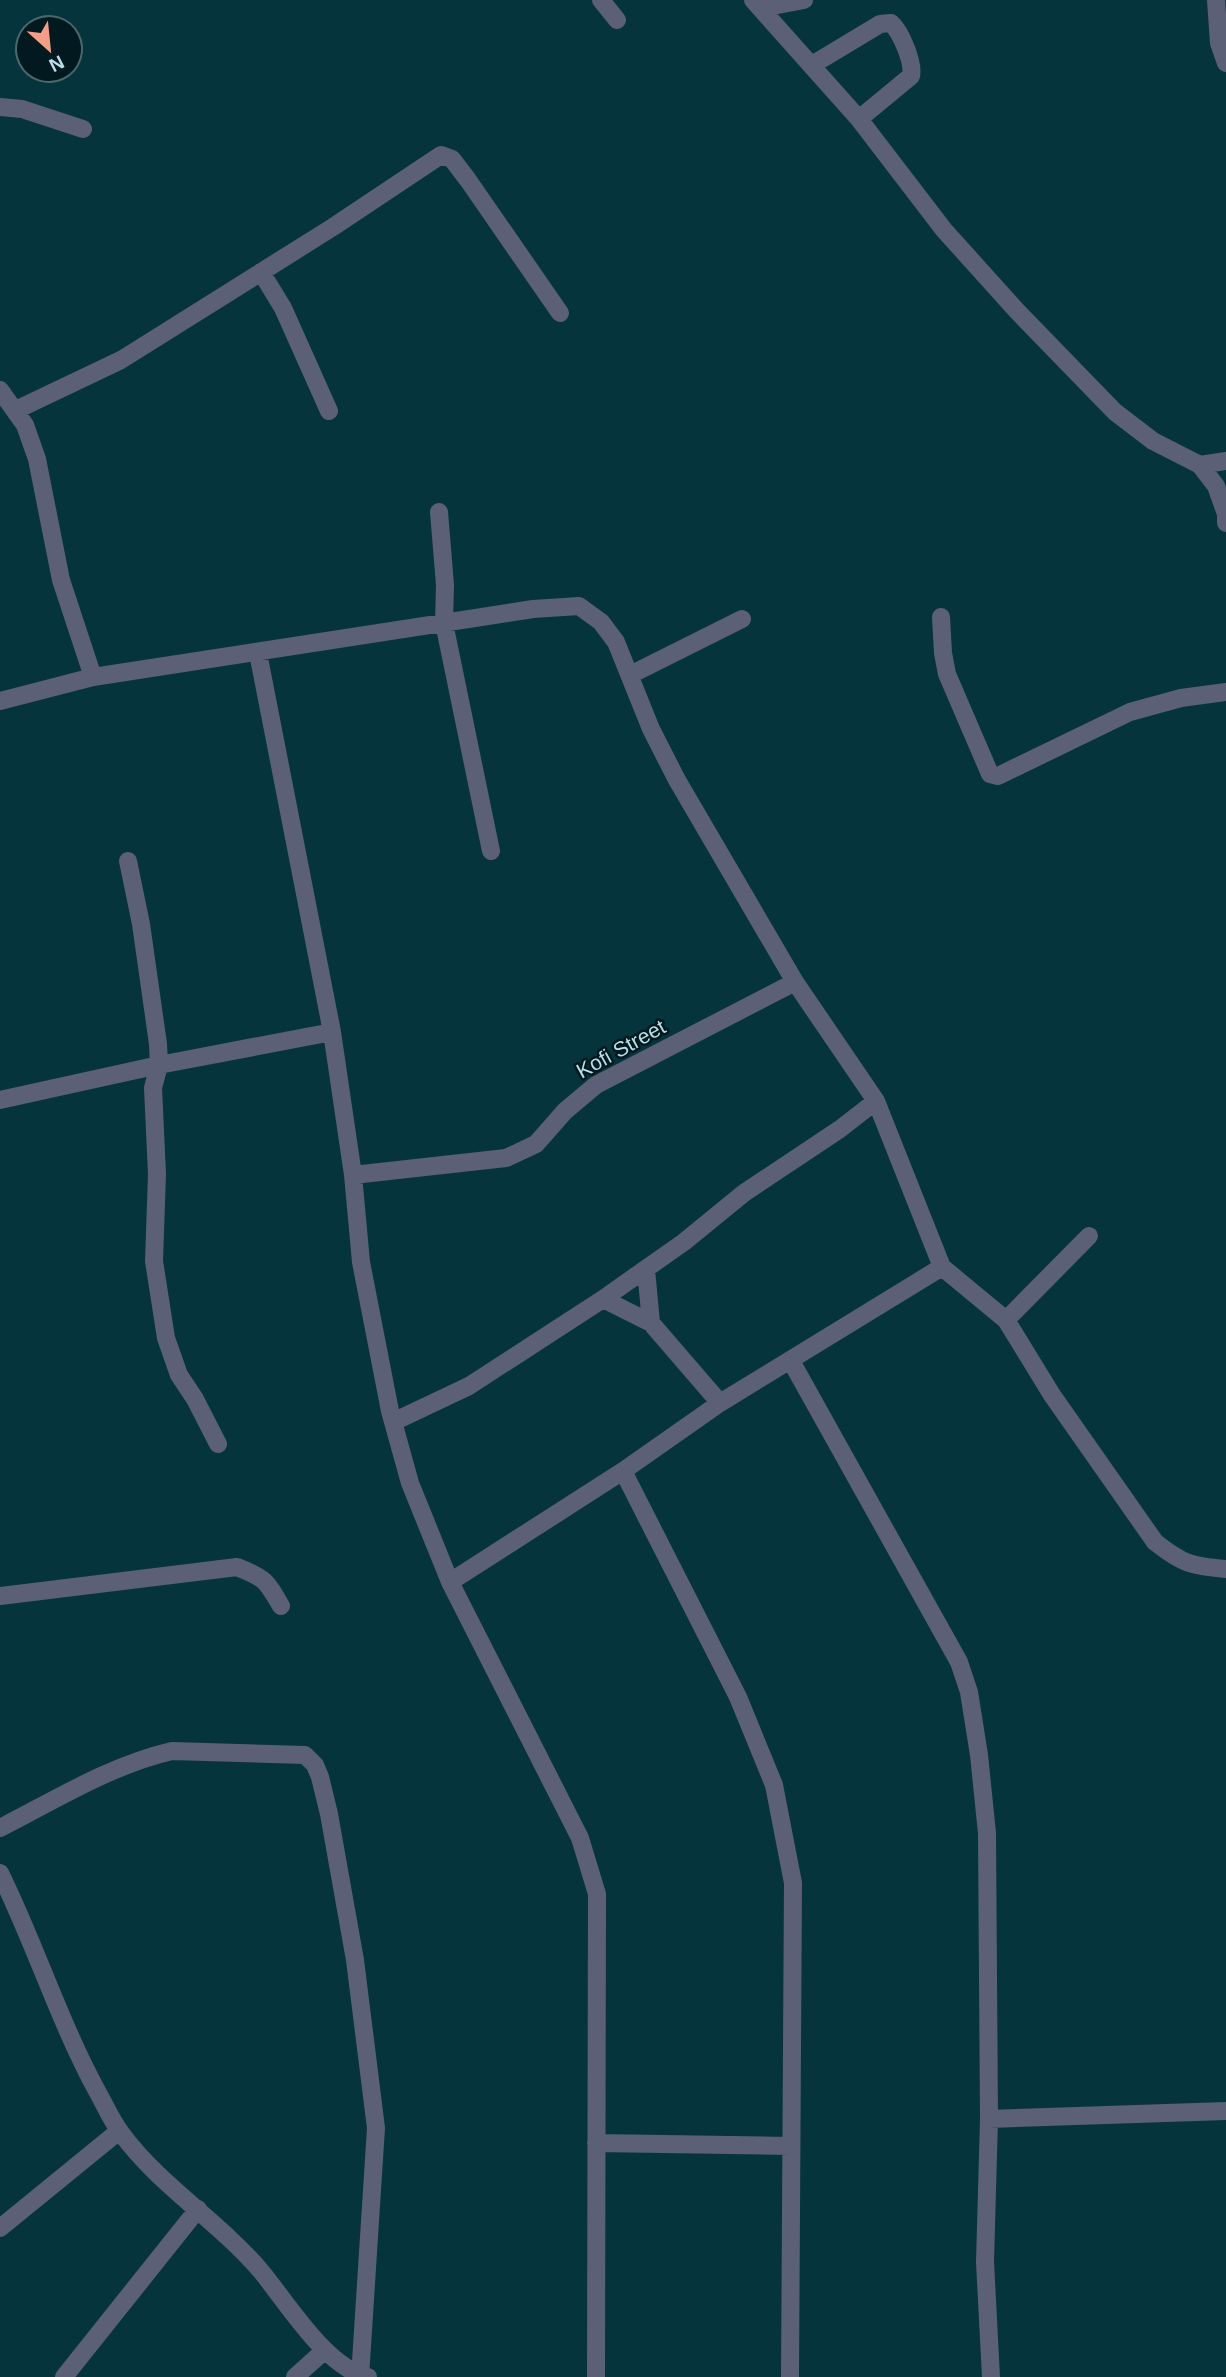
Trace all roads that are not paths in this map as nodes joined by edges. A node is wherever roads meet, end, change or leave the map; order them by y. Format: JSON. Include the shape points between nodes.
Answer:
{"nodes":[{"id":1,"x":601,"y":0,"type":"edge"},
{"id":2,"x":804,"y":0,"type":"edge"},
{"id":3,"x":1216,"y":0,"type":"edge"},
{"id":4,"x":758,"y":4,"type":"edge"},
{"id":5,"x":617,"y":20,"type":"dead end"},
{"id":6,"x":1226,"y":63,"type":"edge"},
{"id":7,"x":812,"y":65,"type":"junction"},
{"id":8,"x":0,"y":107,"type":"edge"},
{"id":9,"x":859,"y":119,"type":"junction"},
{"id":10,"x":83,"y":129,"type":"dead end"},
{"id":11,"x":261,"y":272,"type":"junction"},
{"id":12,"x":560,"y":313,"type":"dead end"},
{"id":13,"x":0,"y":390,"type":"edge"},
{"id":14,"x":16,"y":410,"type":"junction"},
{"id":15,"x":329,"y":411,"type":"dead end"},
{"id":16,"x":1226,"y":461,"type":"edge"},
{"id":17,"x":1200,"y":465,"type":"junction"},
{"id":18,"x":439,"y":512,"type":"dead end"},
{"id":19,"x":1226,"y":523,"type":"edge"},
{"id":20,"x":941,"y":617,"type":"dead end"},
{"id":21,"x":742,"y":619,"type":"dead end"},
{"id":22,"x":444,"y":624,"type":"junction"},
{"id":23,"x":258,"y":653,"type":"junction"},
{"id":24,"x":630,"y":675,"type":"junction"},
{"id":25,"x":93,"y":677,"type":"junction"},
{"id":26,"x":1226,"y":692,"type":"edge"},
{"id":27,"x":0,"y":701,"type":"edge"},
{"id":28,"x":491,"y":851,"type":"dead end"},
{"id":29,"x":128,"y":861,"type":"dead end"},
{"id":30,"x":795,"y":982,"type":"junction"},
{"id":31,"x":332,"y":1032,"type":"junction"},
{"id":32,"x":159,"y":1065,"type":"junction"},
{"id":33,"x":0,"y":1100,"type":"edge"},
{"id":34,"x":876,"y":1101,"type":"junction"},
{"id":35,"x":354,"y":1175,"type":"junction"},
{"id":36,"x":1089,"y":1236,"type":"dead end"},
{"id":37,"x":942,"y":1266,"type":"junction"},
{"id":38,"x":646,"y":1269,"type":"junction"},
{"id":39,"x":603,"y":1299,"type":"junction"},
{"id":40,"x":1006,"y":1320,"type":"junction"},
{"id":41,"x":651,"y":1324,"type":"junction"},
{"id":42,"x":791,"y":1361,"type":"junction"},
{"id":43,"x":720,"y":1403,"type":"junction"},
{"id":44,"x":393,"y":1422,"type":"junction"},
{"id":45,"x":218,"y":1444,"type":"dead end"},
{"id":46,"x":622,"y":1471,"type":"junction"},
{"id":47,"x":1226,"y":1569,"type":"edge"},
{"id":48,"x":450,"y":1582,"type":"junction"},
{"id":49,"x":0,"y":1596,"type":"edge"},
{"id":50,"x":281,"y":1606,"type":"dead end"},
{"id":51,"x":0,"y":1828,"type":"edge"},
{"id":52,"x":0,"y":1873,"type":"edge"},
{"id":53,"x":1226,"y":2111,"type":"edge"},
{"id":54,"x":989,"y":2119,"type":"junction"},
{"id":55,"x":120,"y":2131,"type":"junction"},
{"id":56,"x":596,"y":2143,"type":"junction"},
{"id":57,"x":791,"y":2146,"type":"junction"},
{"id":58,"x":198,"y":2209,"type":"junction"},
{"id":59,"x":0,"y":2228,"type":"edge"},
{"id":60,"x":324,"y":2351,"type":"junction"},
{"id":61,"x":363,"y":2376,"type":"edge"},
{"id":62,"x":64,"y":2377,"type":"edge"},
{"id":63,"x":295,"y":2377,"type":"edge"},
{"id":64,"x":597,"y":2377,"type":"edge"},
{"id":65,"x":790,"y":2377,"type":"edge"},
{"id":66,"x":991,"y":2377,"type":"edge"}],
"edges":[{"from":1,"to":5,"type":"street"},
{"from":2,"to":4,"type":"street"},
{"from":3,"to":6,"type":"street","via":[[1219,43]]},
{"from":4,"to":7,"type":"street"},
{"from":7,"to":9,"type":"street"},
{"from":7,"to":9,"type":"street","via":[[880,24],[897,28],[911,76]]},
{"from":8,"to":10,"type":"street","via":[[22,108]]},
{"from":9,"to":17,"type":"street","via":[[944,230],[1115,412],[1153,441]]},
{"from":11,"to":12,"type":"street","via":[[441,155],[452,159],[468,180]]},
{"from":11,"to":14,"type":"street","via":[[121,360]]},
{"from":11,"to":15,"type":"street","via":[[283,308]]},
{"from":13,"to":14,"type":"street"},
{"from":14,"to":25,"type":"street","via":[[37,459],[61,580]]},
{"from":16,"to":17,"type":"street"},
{"from":17,"to":19,"type":"street","via":[[1216,486]]},
{"from":18,"to":22,"type":"street"},
{"from":20,"to":26,"type":"street","via":[[947,674],[990,774],[998,776],[1130,712]]},
{"from":21,"to":24,"type":"street"},
{"from":22,"to":23,"type":"street"},
{"from":22,"to":24,"type":"street","via":[[579,606],[601,622]]},
{"from":22,"to":28,"type":"street"},
{"from":23,"to":25,"type":"street"},
{"from":23,"to":31,"type":"street"},
{"from":24,"to":30,"type":"street","via":[[677,780]]},
{"from":25,"to":27,"type":"street"},
{"from":29,"to":32,"type":"street"},
{"from":30,"to":34,"type":"street"},
{"from":30,"to":35,"type":"street","name":"Kofi Street","via":[[596,1085],[536,1144],[506,1158]]},
{"from":31,"to":32,"type":"street"},
{"from":31,"to":35,"type":"street"},
{"from":32,"to":33,"type":"street"},
{"from":32,"to":45,"type":"street","via":[[153,1087],[154,1261],[166,1338],[179,1375]]},
{"from":34,"to":37,"type":"street"},
{"from":34,"to":38,"type":"street","via":[[744,1193]]},
{"from":35,"to":44,"type":"street","via":[[361,1262]]},
{"from":36,"to":40,"type":"street"},
{"from":37,"to":40,"type":"street"},
{"from":37,"to":42,"type":"street"},
{"from":38,"to":39,"type":"street"},
{"from":38,"to":41,"type":"street"},
{"from":39,"to":41,"type":"street"},
{"from":39,"to":44,"type":"street","via":[[469,1386]]},
{"from":40,"to":47,"type":"street","via":[[1052,1395],[1155,1542],[1177,1560]]},
{"from":41,"to":43,"type":"street"},
{"from":42,"to":43,"type":"street"},
{"from":42,"to":54,"type":"street","via":[[959,1662],[969,1692],[987,1833]]},
{"from":43,"to":46,"type":"street"},
{"from":44,"to":48,"type":"street","via":[[410,1483]]},
{"from":46,"to":48,"type":"street"},
{"from":46,"to":57,"type":"street","via":[[738,1698],[774,1785],[793,1883]]},
{"from":48,"to":56,"type":"street","via":[[580,1838],[597,1894]]},
{"from":49,"to":50,"type":"street","via":[[237,1567],[261,1576]]},
{"from":51,"to":61,"type":"street","via":[[91,1781],[172,1751],[305,1755],[315,1765],[355,1960],[376,2128]]},
{"from":52,"to":55,"type":"street","via":[[80,2060]]},
{"from":53,"to":54,"type":"street"},
{"from":54,"to":66,"type":"street","via":[[985,2262]]},
{"from":55,"to":58,"type":"street","via":[[145,2161]]},
{"from":55,"to":59,"type":"street"},
{"from":56,"to":57,"type":"street"},
{"from":56,"to":64,"type":"street"},
{"from":57,"to":65,"type":"street"},
{"from":58,"to":60,"type":"street","via":[[259,2269]]},
{"from":58,"to":62,"type":"street"},
{"from":60,"to":61,"type":"street"},
{"from":60,"to":63,"type":"street"}]}
